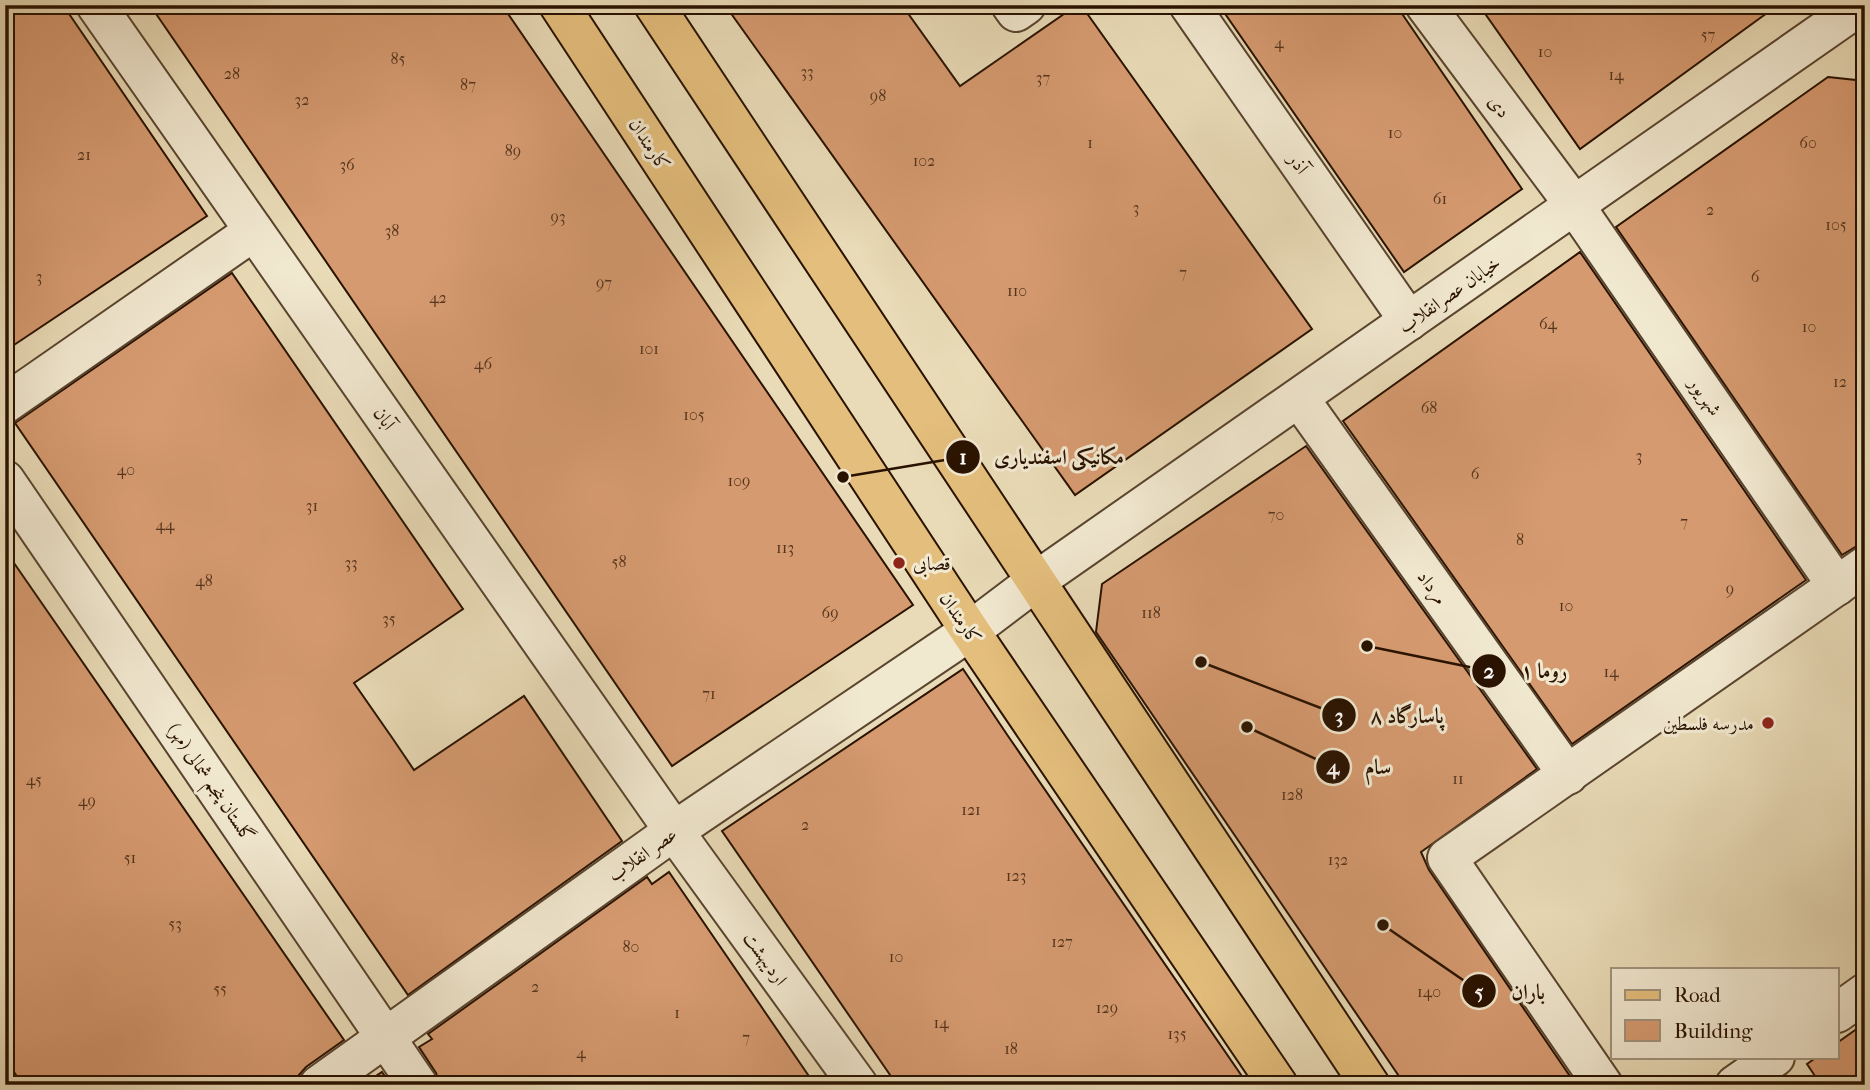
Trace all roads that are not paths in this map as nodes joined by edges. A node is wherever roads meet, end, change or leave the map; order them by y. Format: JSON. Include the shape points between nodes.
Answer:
{"nodes":[{"id":1,"x":96,"y":5,"type":"edge"},
{"id":2,"x":559,"y":5,"type":"edge"},
{"id":3,"x":654,"y":5,"type":"edge"},
{"id":4,"x":1012,"y":5,"type":"edge"},
{"id":5,"x":1026,"y":5,"type":"edge"},
{"id":6,"x":1189,"y":5,"type":"edge"},
{"id":7,"x":1425,"y":5,"type":"edge"},
{"id":8,"x":1861,"y":5,"type":"edge"},
{"id":9,"x":1575,"y":206,"type":"junction"},
{"id":10,"x":254,"y":231,"type":"junction"},
{"id":11,"x":1409,"y":321,"type":"junction"},
{"id":12,"x":1299,"y":398,"type":"junction"},
{"id":13,"x":5,"y":404,"type":"edge"},
{"id":14,"x":5,"y":480,"type":"edge"},
{"id":15,"x":1851,"y":576,"type":"edge"},
{"id":16,"x":1036,"y":581,"type":"junction"},
{"id":17,"x":970,"y":631,"type":"junction"},
{"id":18,"x":1568,"y":775,"type":"junction"},
{"id":19,"x":674,"y":831,"type":"junction"},
{"id":20,"x":1865,"y":993,"type":"edge"},
{"id":21,"x":1839,"y":1012,"type":"edge"},
{"id":22,"x":385,"y":1035,"type":"junction"},
{"id":23,"x":1778,"y":1067,"type":"edge"},
{"id":24,"x":319,"y":1085,"type":"edge"},
{"id":25,"x":418,"y":1085,"type":"edge"},
{"id":26,"x":858,"y":1085,"type":"edge"},
{"id":27,"x":1278,"y":1085,"type":"edge"},
{"id":28,"x":1370,"y":1085,"type":"edge"},
{"id":29,"x":1603,"y":1085,"type":"edge"},
{"id":30,"x":1735,"y":1085,"type":"edge"}],
"edges":[{"from":1,"to":10,"type":"street","name":"آبان"},
{"from":2,"to":17,"type":"main road","name":"کارمندان"},
{"from":3,"to":16,"type":"main road"},
{"from":4,"to":5,"type":"street","via":[[1016,12]]},
{"from":6,"to":11,"type":"street","name":"آذر"},
{"from":7,"to":9,"type":"street","name":"دی"},
{"from":8,"to":9,"type":"street","name":"خیابان عصرانقلاب"},
{"from":9,"to":11,"type":"street","name":"خیابان عصرانقلاب"},
{"from":9,"to":15,"type":"street","name":"شهریور"},
{"from":10,"to":13,"type":"street"},
{"from":10,"to":19,"type":"street","name":"آبان"},
{"from":11,"to":12,"type":"street","name":"خیابان عصرانقلاب"},
{"from":12,"to":16,"type":"street","name":"خیابان عصرانقلاب"},
{"from":12,"to":18,"type":"street","name":"مرداد"},
{"from":14,"to":22,"type":"street","name":"گلستان پنجم شمالی (مهر)"},
{"from":15,"to":18,"type":"street"},
{"from":16,"to":17,"type":"street","name":"عصر انقلاب"},
{"from":16,"to":28,"type":"main road"},
{"from":17,"to":19,"type":"street","name":"عصر انقلاب"},
{"from":17,"to":27,"type":"main road","name":"کارمندان"},
{"from":18,"to":29,"type":"street","via":[[1447,858]]},
{"from":19,"to":22,"type":"street","name":"عصر انقلاب"},
{"from":19,"to":26,"type":"street","name":"اردیبهشت"},
{"from":20,"to":21,"type":"street"},
{"from":22,"to":24,"type":"street","name":"عصر انقلاب"},
{"from":22,"to":25,"type":"street","name":"گلستان پنجم شمالی (مهر)"},
{"from":23,"to":30,"type":"street"}]}
